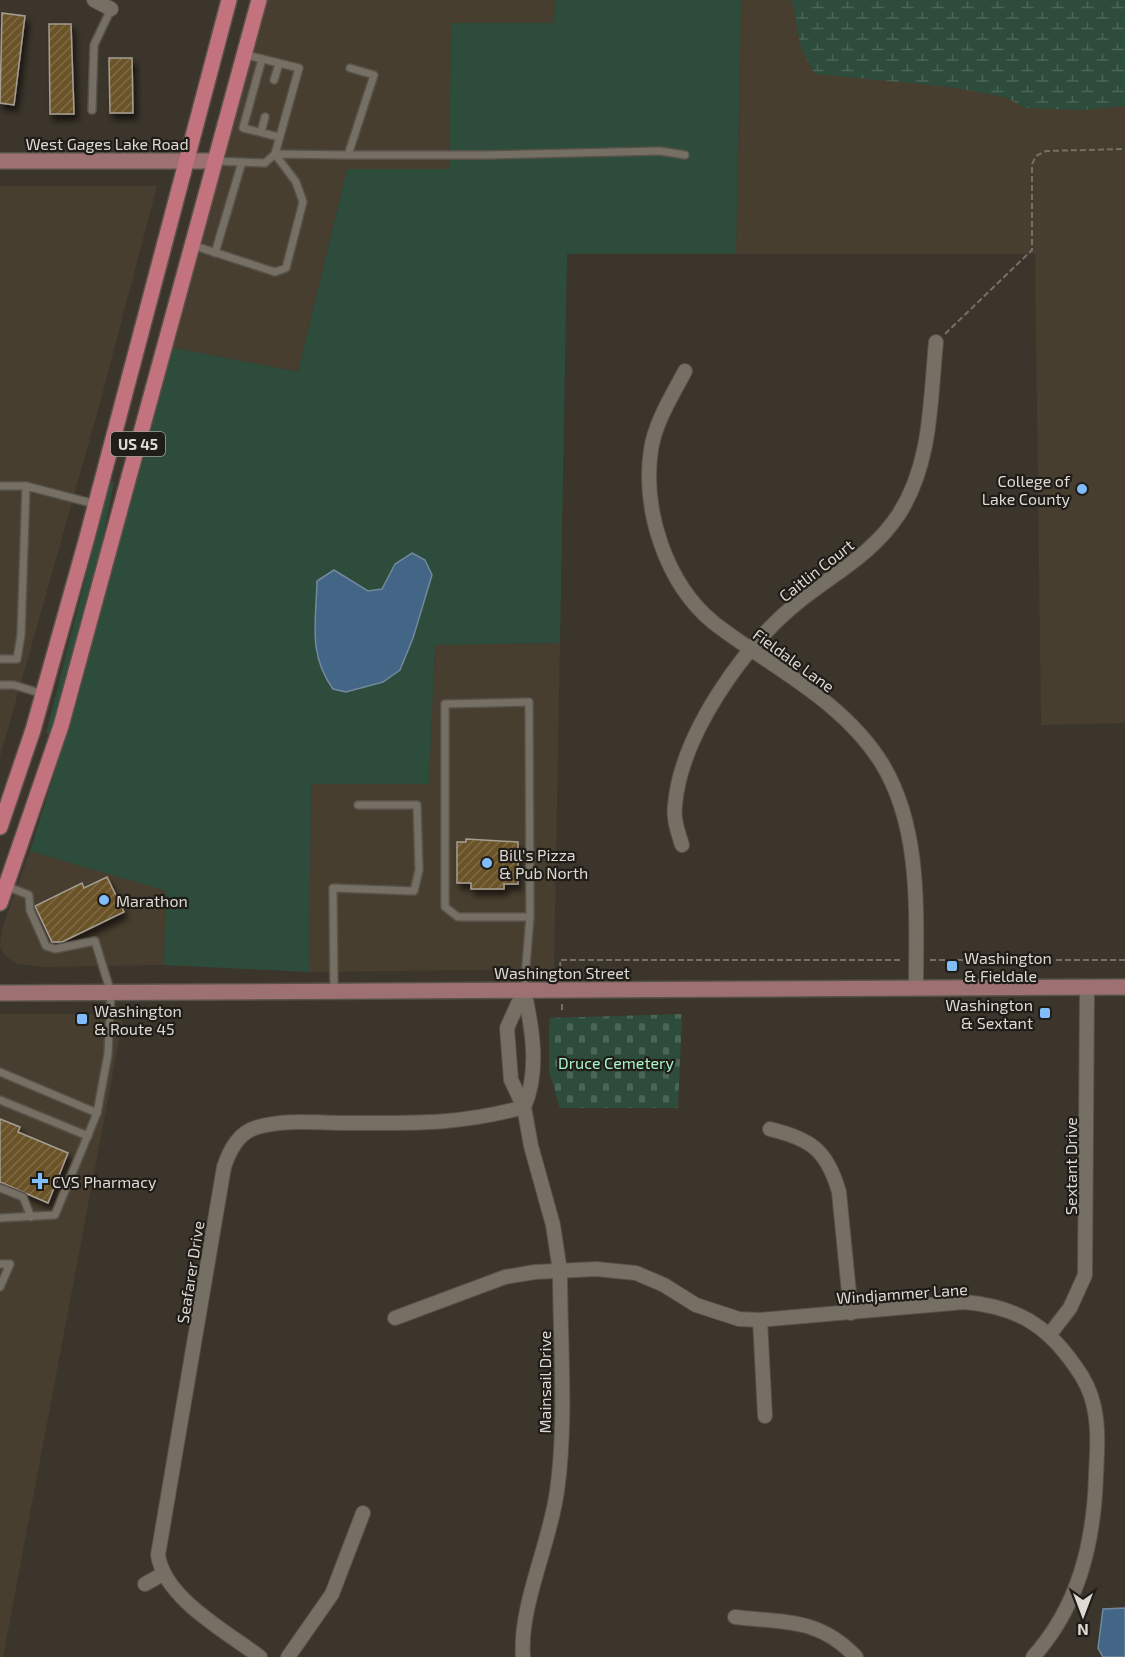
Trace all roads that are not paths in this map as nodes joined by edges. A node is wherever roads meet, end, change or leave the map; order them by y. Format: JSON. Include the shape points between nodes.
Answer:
{"nodes":[{"id":1,"x":94,"y":0,"type":"edge"},
{"id":2,"x":229,"y":0,"type":"edge"},
{"id":3,"x":259,"y":0,"type":"edge"},
{"id":4,"x":111,"y":9,"type":"joint"},
{"id":5,"x":246,"y":54,"type":"junction"},
{"id":6,"x":262,"y":59,"type":"junction"},
{"id":7,"x":279,"y":64,"type":"junction"},
{"id":8,"x":350,"y":68,"type":"dead end"},
{"id":9,"x":274,"y":80,"type":"dead end"},
{"id":10,"x":92,"y":110,"type":"dead end"},
{"id":11,"x":265,"y":117,"type":"dead end"},
{"id":12,"x":261,"y":132,"type":"junction"},
{"id":13,"x":279,"y":137,"type":"junction"},
{"id":14,"x":274,"y":154,"type":"junction"},
{"id":15,"x":348,"y":155,"type":"junction"},
{"id":16,"x":685,"y":155,"type":"dead end"},
{"id":17,"x":0,"y":161,"type":"edge"},
{"id":18,"x":185,"y":161,"type":"junction"},
{"id":19,"x":214,"y":161,"type":"junction"},
{"id":20,"x":242,"y":162,"type":"junction"},
{"id":21,"x":192,"y":245,"type":"junction"},
{"id":22,"x":215,"y":253,"type":"junction"},
{"id":23,"x":936,"y":342,"type":"road end"},
{"id":24,"x":685,"y":371,"type":"dead end"},
{"id":25,"x":0,"y":486,"type":"edge"},
{"id":26,"x":26,"y":486,"type":"junction"},
{"id":27,"x":96,"y":504,"type":"junction"},
{"id":28,"x":752,"y":648,"type":"junction"},
{"id":29,"x":0,"y":659,"type":"edge"},
{"id":30,"x":0,"y":685,"type":"edge"},
{"id":31,"x":43,"y":694,"type":"junction"},
{"id":32,"x":358,"y":805,"type":"dead end"},
{"id":33,"x":1,"y":823,"type":"edge"},
{"id":34,"x":682,"y":845,"type":"dead end"},
{"id":35,"x":6,"y":886,"type":"junction"},
{"id":36,"x":0,"y":903,"type":"edge"},
{"id":37,"x":530,"y":917,"type":"junction"},
{"id":38,"x":1125,"y":987,"type":"edge"},
{"id":39,"x":916,"y":988,"type":"junction"},
{"id":40,"x":1087,"y":988,"type":"junction"},
{"id":41,"x":524,"y":990,"type":"junction"},
{"id":42,"x":334,"y":992,"type":"junction"},
{"id":43,"x":0,"y":993,"type":"edge"},
{"id":44,"x":111,"y":993,"type":"junction"},
{"id":45,"x":0,"y":1072,"type":"edge"},
{"id":46,"x":0,"y":1100,"type":"edge"},
{"id":47,"x":524,"y":1107,"type":"junction"},
{"id":48,"x":97,"y":1113,"type":"junction"},
{"id":49,"x":770,"y":1129,"type":"dead end"},
{"id":50,"x":88,"y":1136,"type":"junction"},
{"id":51,"x":0,"y":1188,"type":"edge"},
{"id":52,"x":31,"y":1217,"type":"junction"},
{"id":53,"x":0,"y":1218,"type":"edge"},
{"id":54,"x":0,"y":1264,"type":"edge"},
{"id":55,"x":560,"y":1271,"type":"junction"},
{"id":56,"x":0,"y":1287,"type":"edge"},
{"id":57,"x":851,"y":1313,"type":"junction"},
{"id":58,"x":395,"y":1318,"type":"dead end"},
{"id":59,"x":760,"y":1320,"type":"junction"},
{"id":60,"x":1050,"y":1334,"type":"junction"},
{"id":61,"x":765,"y":1416,"type":"dead end"},
{"id":62,"x":363,"y":1514,"type":"dead end"},
{"id":63,"x":163,"y":1574,"type":"junction"},
{"id":64,"x":145,"y":1584,"type":"dead end"},
{"id":65,"x":735,"y":1617,"type":"dead end"},
{"id":66,"x":260,"y":1657,"type":"edge"},
{"id":67,"x":288,"y":1657,"type":"edge"},
{"id":68,"x":523,"y":1657,"type":"edge"},
{"id":69,"x":856,"y":1657,"type":"edge"},
{"id":70,"x":1033,"y":1657,"type":"edge"}],
"edges":[{"from":1,"to":4,"type":"street"},
{"from":2,"to":18,"type":"main road","number":"US 45"},
{"from":3,"to":5,"type":"main road","number":"US 45"},
{"from":4,"to":10,"type":"lane","via":[[94,45]]},
{"from":5,"to":6,"type":"lane"},
{"from":5,"to":19,"type":"main road","number":"US 45"},
{"from":6,"to":7,"type":"lane"},
{"from":6,"to":12,"type":"lane","via":[[243,128]]},
{"from":7,"to":9,"type":"lane"},
{"from":7,"to":13,"type":"lane","via":[[298,68]]},
{"from":8,"to":15,"type":"lane","via":[[374,75]]},
{"from":11,"to":12,"type":"lane"},
{"from":12,"to":13,"type":"lane"},
{"from":13,"to":14,"type":"lane"},
{"from":14,"to":15,"type":"lane"},
{"from":14,"to":20,"type":"lane","via":[[265,163]]},
{"from":14,"to":22,"type":"lane","via":[[299,188],[303,208],[284,270],[275,272]]},
{"from":15,"to":16,"type":"lane","via":[[660,151]]},
{"from":17,"to":18,"type":"main road","name":"West Gages Lake Road"},
{"from":18,"to":19,"type":"main road","name":"West Gages Lake Road"},
{"from":18,"to":27,"type":"main road","number":"US 45"},
{"from":19,"to":20,"type":"lane"},
{"from":19,"to":21,"type":"main road","number":"US 45"},
{"from":20,"to":22,"type":"lane"},
{"from":21,"to":22,"type":"lane"},
{"from":21,"to":35,"type":"main road","number":"US 45","via":[[61,726]]},
{"from":23,"to":28,"type":"street","name":"Caitlin Court","via":[[924,456],[900,513],[864,554],[797,603]]},
{"from":24,"to":28,"type":"street","name":"Fieldale Lane","via":[[660,420],[651,449],[651,504],[656,527],[681,584],[695,603],[713,622]]},
{"from":25,"to":26,"type":"lane"},
{"from":26,"to":27,"type":"lane"},
{"from":26,"to":29,"type":"lane","via":[[20,643],[17,659]]},
{"from":27,"to":31,"type":"main road","number":"US 45"},
{"from":28,"to":34,"type":"street","name":"Caitlin Court","via":[[713,703],[681,776],[675,822]]},
{"from":28,"to":39,"type":"street","name":"Fieldale Lane","via":[[831,707],[881,763],[911,846]]},
{"from":30,"to":31,"type":"lane"},
{"from":31,"to":33,"type":"main road","number":"US 45"},
{"from":32,"to":42,"type":"lane","via":[[417,806],[419,870],[414,891],[333,888]]},
{"from":35,"to":36,"type":"main road","number":"US 45"},
{"from":35,"to":44,"type":"lane","via":[[29,895],[30,910],[46,946],[95,941]]},
{"from":37,"to":37,"type":"lane","via":[[529,702],[445,704],[445,908],[458,917]]},
{"from":37,"to":41,"type":"lane"},
{"from":38,"to":40,"type":"main road","name":"Washington Street"},
{"from":39,"to":40,"type":"main road","name":"Washington Street"},
{"from":39,"to":41,"type":"main road","name":"Washington Street"},
{"from":40,"to":60,"type":"street","name":"Sextant Drive","via":[[1085,1275],[1070,1308]]},
{"from":41,"to":42,"type":"main road","name":"Washington Street"},
{"from":41,"to":47,"type":"street","name":"Mainsail Drive","via":[[532,1029],[532,1089]]},
{"from":41,"to":47,"type":"street","name":"Mainsail Drive","via":[[507,1028],[512,1080]]},
{"from":42,"to":44,"type":"main road","name":"Washington Street"},
{"from":43,"to":44,"type":"main road","name":"Washington Street"},
{"from":44,"to":48,"type":"lane","via":[[108,1054]]},
{"from":45,"to":48,"type":"lane"},
{"from":46,"to":50,"type":"lane"},
{"from":47,"to":55,"type":"street","name":"Mainsail Drive","via":[[553,1225]]},
{"from":47,"to":63,"type":"street","name":"Seafarer Drive","via":[[437,1124],[285,1123],[258,1127],[231,1138],[158,1555]]},
{"from":48,"to":50,"type":"lane"},
{"from":49,"to":57,"type":"street","via":[[796,1136],[816,1148],[834,1173]]},
{"from":50,"to":52,"type":"lane","via":[[54,1215]]},
{"from":51,"to":52,"type":"lane","via":[[23,1197]]},
{"from":52,"to":53,"type":"lane"},
{"from":54,"to":56,"type":"lane","via":[[10,1264]]},
{"from":55,"to":58,"type":"street","name":"Windjammer Lane","via":[[517,1275]]},
{"from":55,"to":59,"type":"street","name":"Windjammer Lane","via":[[626,1270],[664,1285],[696,1305],[739,1319]]},
{"from":55,"to":68,"type":"street","name":"Mainsail Drive","via":[[558,1488],[527,1613]]},
{"from":57,"to":59,"type":"street","name":"Windjammer Lane"},
{"from":57,"to":60,"type":"street","name":"Windjammer Lane","via":[[941,1303],[987,1305],[1032,1321]]},
{"from":59,"to":61,"type":"street"},
{"from":60,"to":70,"type":"street","name":"Windjammer Lane","via":[[1085,1381],[1094,1404],[1095,1514],[1077,1586],[1056,1627]]},
{"from":62,"to":67,"type":"street","via":[[328,1600]]},
{"from":63,"to":64,"type":"street"},
{"from":63,"to":66,"type":"street","via":[[189,1604]]},
{"from":65,"to":69,"type":"street","via":[[813,1626],[837,1638]]}]}
